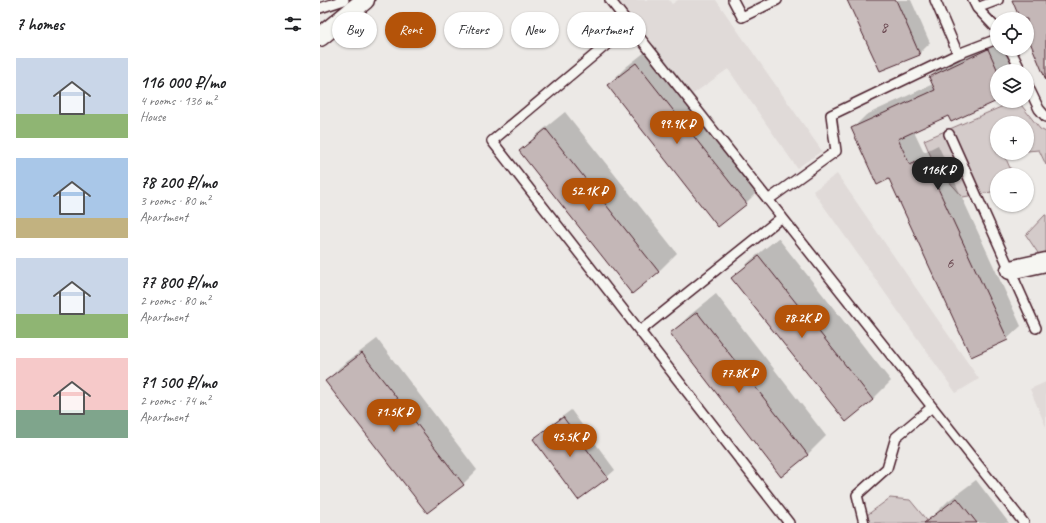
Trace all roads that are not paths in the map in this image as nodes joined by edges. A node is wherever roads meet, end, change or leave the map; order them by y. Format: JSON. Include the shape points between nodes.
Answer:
{"nodes":[{"id":1,"x":344,"y":0,"type":"edge"},
{"id":2,"x":365,"y":0,"type":"edge"},
{"id":3,"x":610,"y":0,"type":"edge"},
{"id":4,"x":732,"y":0,"type":"edge"},
{"id":5,"x":777,"y":0,"type":"edge"},
{"id":6,"x":935,"y":0,"type":"edge"},
{"id":7,"x":998,"y":0,"type":"edge"},
{"id":8,"x":975,"y":4,"type":"edge"},
{"id":9,"x":320,"y":8,"type":"edge"},
{"id":10,"x":620,"y":12,"type":"edge"},
{"id":11,"x":990,"y":21,"type":"edge"},
{"id":12,"x":320,"y":37,"type":"edge"},
{"id":13,"x":990,"y":42,"type":"edge"},
{"id":14,"x":646,"y":45,"type":"edge"},
{"id":15,"x":603,"y":48,"type":"edge"},
{"id":16,"x":958,"y":54,"type":"junction"},
{"id":17,"x":1034,"y":99,"type":"edge"},
{"id":18,"x":1046,"y":117,"type":"edge"},
{"id":19,"x":950,"y":134,"type":"dead end"},
{"id":20,"x":768,"y":200,"type":"junction"},
{"id":21,"x":782,"y":217,"type":"junction"},
{"id":22,"x":1046,"y":262,"type":"edge"},
{"id":23,"x":1010,"y":270,"type":"junction"},
{"id":24,"x":1036,"y":328,"type":"dead end"},
{"id":25,"x":640,"y":331,"type":"junction"},
{"id":26,"x":932,"y":407,"type":"junction"},
{"id":27,"x":789,"y":523,"type":"edge"},
{"id":28,"x":864,"y":523,"type":"edge"},
{"id":29,"x":1024,"y":523,"type":"edge"}],
"edges":[{"from":1,"to":9,"type":"lane"},
{"from":2,"to":12,"type":"street"},
{"from":3,"to":10,"type":"lane"},
{"from":4,"to":5,"type":"lane","via":[[742,17]]},
{"from":6,"to":16,"type":"lane"},
{"from":7,"to":8,"type":"lane"},
{"from":8,"to":11,"type":"lane"},
{"from":13,"to":16,"type":"lane"},
{"from":14,"to":20,"type":"lane"},
{"from":15,"to":25,"type":"lane","via":[[492,141]]},
{"from":16,"to":20,"type":"lane","via":[[831,115],[836,151]]},
{"from":17,"to":18,"type":"lane"},
{"from":19,"to":23,"type":"lane"},
{"from":20,"to":21,"type":"lane"},
{"from":21,"to":25,"type":"lane"},
{"from":21,"to":26,"type":"lane"},
{"from":22,"to":23,"type":"street"},
{"from":23,"to":24,"type":"lane"},
{"from":25,"to":27,"type":"lane"},
{"from":26,"to":28,"type":"lane","via":[[896,437],[887,468],[857,495]]},
{"from":26,"to":29,"type":"lane"}]}
